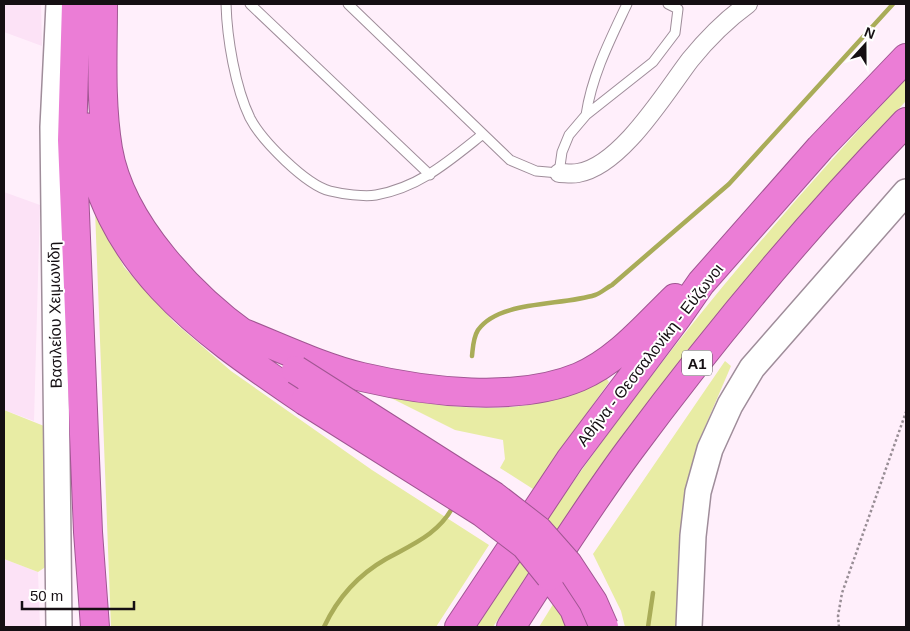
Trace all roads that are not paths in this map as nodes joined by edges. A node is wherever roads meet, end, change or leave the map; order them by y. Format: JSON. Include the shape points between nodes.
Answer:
{"nodes":[{"id":1,"x":226,"y":4,"type":"edge"},
{"id":2,"x":250,"y":4,"type":"edge"},
{"id":3,"x":348,"y":4,"type":"edge"},
{"id":4,"x":627,"y":4,"type":"edge"},
{"id":5,"x":668,"y":4,"type":"edge"},
{"id":6,"x":748,"y":4,"type":"edge"},
{"id":7,"x":103,"y":5,"type":"edge"},
{"id":8,"x":681,"y":6,"type":"edge"},
{"id":9,"x":70,"y":10,"type":"edge"},
{"id":10,"x":906,"y":58,"type":"edge"},
{"id":11,"x":586,"y":115,"type":"junction"},
{"id":12,"x":906,"y":122,"type":"edge"},
{"id":13,"x":483,"y":134,"type":"junction"},
{"id":14,"x":559,"y":174,"type":"junction"},
{"id":15,"x":430,"y":176,"type":"junction"},
{"id":16,"x":791,"y":182,"type":"junction"},
{"id":17,"x":906,"y":192,"type":"edge"},
{"id":18,"x":241,"y":332,"type":"junction"},
{"id":19,"x":59,"y":627,"type":"edge"},
{"id":20,"x":94,"y":627,"type":"edge"},
{"id":21,"x":459,"y":627,"type":"edge"},
{"id":22,"x":513,"y":627,"type":"edge"},
{"id":23,"x":581,"y":627,"type":"edge"},
{"id":24,"x":604,"y":627,"type":"edge"},
{"id":25,"x":689,"y":627,"type":"edge"}],
"edges":[{"from":1,"to":15,"type":"lane","via":[[226,29],[250,118],[272,147],[308,179],[329,191],[374,195]]},
{"from":2,"to":15,"type":"lane"},
{"from":3,"to":13,"type":"lane"},
{"from":4,"to":11,"type":"lane","via":[[600,62]]},
{"from":5,"to":8,"type":"lane"},
{"from":6,"to":14,"type":"street","via":[[712,35],[620,149],[597,165],[579,172]]},
{"from":7,"to":18,"type":"highway","via":[[104,123],[121,193],[155,246],[187,284]]},
{"from":8,"to":11,"type":"lane","via":[[675,33],[653,62]]},
{"from":9,"to":19,"type":"street","name":"Βασιλείου Χειμωνίδη","via":[[53,127]]},
{"from":9,"to":20,"type":"highway","via":[[72,140]]},
{"from":9,"to":23,"type":"highway","bridge":true,"via":[[88,150],[104,201],[137,259],[174,303],[228,349],[483,513],[525,545],[555,582]]},
{"from":10,"to":16,"type":"highway","name":"Αθήνα - Θεσσαλονίκη - Εύζωνοι","number":"Α1"},
{"from":11,"to":14,"type":"lane","via":[[569,134]]},
{"from":12,"to":22,"type":"highway","number":"Α1","via":[[849,181],[685,378],[624,458]]},
{"from":13,"to":14,"type":"lane","via":[[510,160],[536,171]]},
{"from":13,"to":15,"type":"lane"},
{"from":16,"to":18,"type":"highway","via":[[612,358],[580,377],[544,388],[488,394],[361,377]]},
{"from":16,"to":21,"type":"highway","name":"Αθήνα - Θεσσαλονίκη - Εύζωνοι","number":"Α1","via":[[701,283],[597,421]]},
{"from":17,"to":25,"type":"street","via":[[752,368],[730,404],[710,449],[698,492]]},
{"from":18,"to":24,"type":"highway","bridge":true,"via":[[494,496],[538,530],[568,564],[593,602]]}]}
